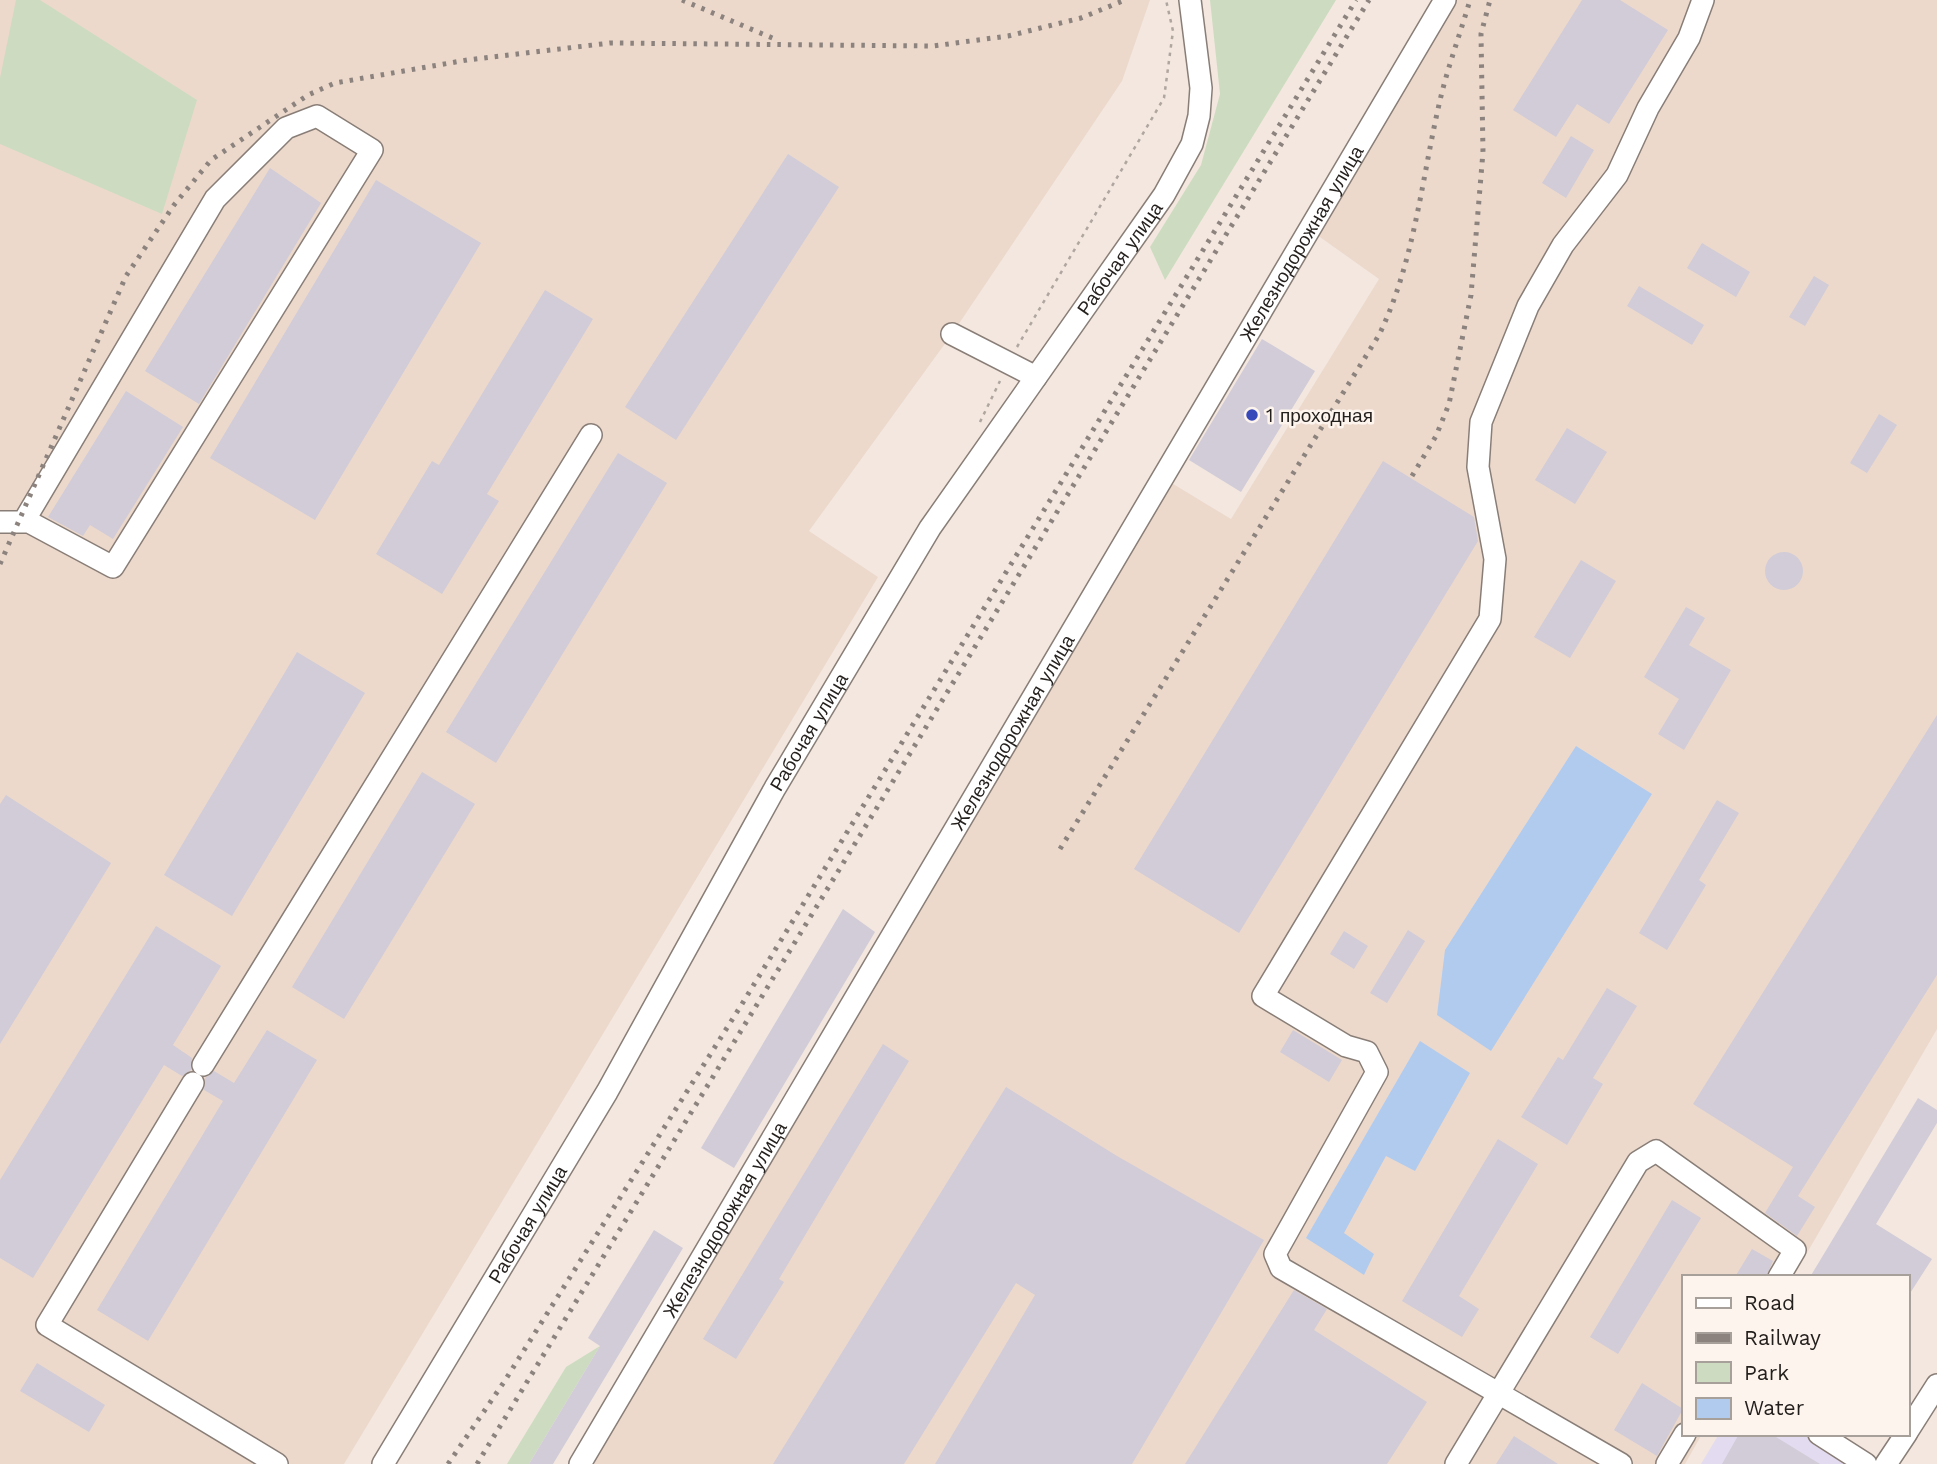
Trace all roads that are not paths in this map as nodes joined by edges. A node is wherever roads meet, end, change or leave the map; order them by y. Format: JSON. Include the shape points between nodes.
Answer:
{"nodes":[{"id":1,"x":1189,"y":0,"type":"edge"},
{"id":2,"x":1445,"y":0,"type":"edge"},
{"id":3,"x":1703,"y":0,"type":"edge"},
{"id":4,"x":952,"y":334,"type":"dead end"},
{"id":5,"x":1036,"y":377,"type":"junction"},
{"id":6,"x":592,"y":435,"type":"dead end"},
{"id":7,"x":24,"y":521,"type":"junction"},
{"id":8,"x":0,"y":522,"type":"edge"},
{"id":9,"x":1780,"y":1275,"type":"edge"},
{"id":10,"x":1937,"y":1385,"type":"edge"},
{"id":11,"x":1499,"y":1393,"type":"junction"},
{"id":12,"x":1929,"y":1415,"type":"edge"},
{"id":13,"x":1909,"y":1431,"type":"edge"},
{"id":14,"x":1684,"y":1436,"type":"edge"},
{"id":15,"x":1822,"y":1436,"type":"edge"},
{"id":16,"x":1904,"y":1436,"type":"edge"},
{"id":17,"x":277,"y":1464,"type":"edge"},
{"id":18,"x":383,"y":1464,"type":"edge"},
{"id":19,"x":580,"y":1464,"type":"edge"},
{"id":20,"x":1456,"y":1464,"type":"edge"},
{"id":21,"x":1621,"y":1464,"type":"edge"},
{"id":22,"x":1667,"y":1464,"type":"edge"},
{"id":23,"x":1866,"y":1464,"type":"edge"},
{"id":24,"x":1886,"y":1464,"type":"edge"}],
"edges":[{"from":1,"to":5,"type":"street","name":"Рабочая улица","via":[[1201,88],[1192,144],[1164,195]]},
{"from":2,"to":19,"type":"street","name":"Железнодорожная улица"},
{"from":3,"to":11,"type":"street","via":[[1689,38],[1648,108],[1617,175],[1563,245],[1528,306],[1480,422],[1478,467],[1495,559],[1490,619],[1263,996],[1346,1046],[1367,1052],[1377,1072],[1275,1254],[1281,1268]]},
{"from":4,"to":5,"type":"street"},
{"from":5,"to":18,"type":"street","name":"Рабочая улица","via":[[930,528],[775,788],[607,1092]]},
{"from":6,"to":17,"type":"street","via":[[47,1325]]},
{"from":7,"to":7,"type":"street","via":[[113,567],[372,150],[317,116],[286,128],[215,199]]},
{"from":7,"to":8,"type":"street"},
{"from":9,"to":11,"type":"street","via":[[1795,1250],[1656,1152],[1638,1162]]},
{"from":10,"to":12,"type":"street"},
{"from":11,"to":20,"type":"street"},
{"from":11,"to":21,"type":"street"},
{"from":12,"to":13,"type":"street"},
{"from":14,"to":22,"type":"street"},
{"from":15,"to":23,"type":"street"},
{"from":16,"to":24,"type":"street"}]}
